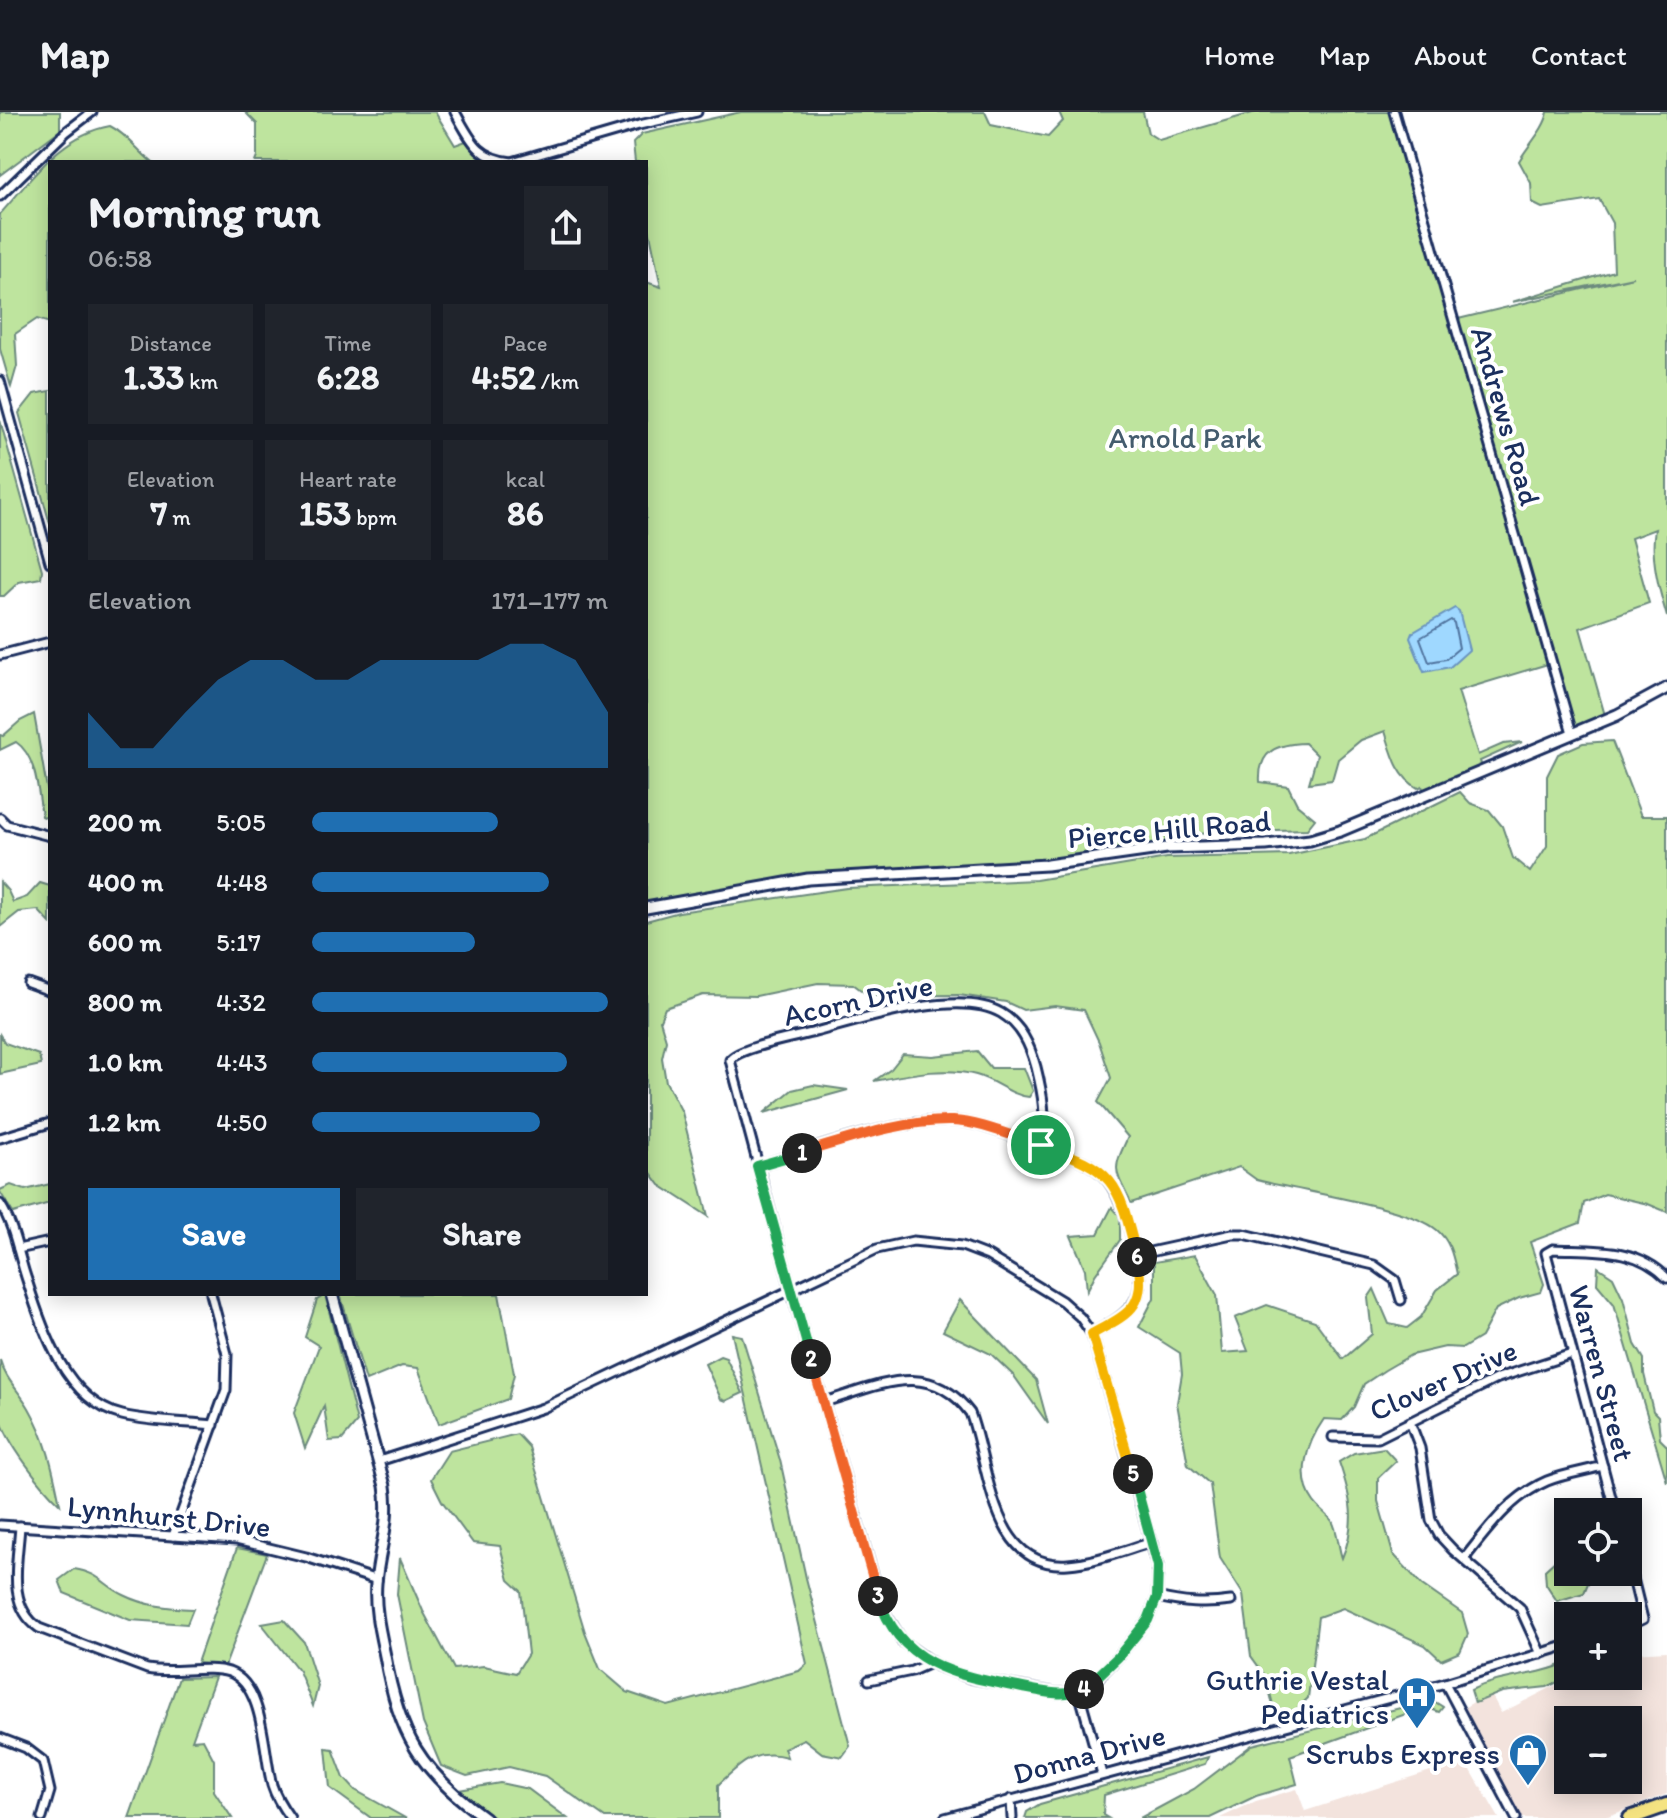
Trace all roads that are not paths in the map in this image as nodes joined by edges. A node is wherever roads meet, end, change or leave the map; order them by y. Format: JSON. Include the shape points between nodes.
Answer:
{"nodes":[{"id":1,"x":92,"y":112,"type":"edge"},
{"id":2,"x":455,"y":112,"type":"edge"},
{"id":3,"x":697,"y":112,"type":"edge"},
{"id":4,"x":1394,"y":112,"type":"edge"},
{"id":5,"x":497,"y":160,"type":"edge"},
{"id":6,"x":519,"y":160,"type":"edge"},
{"id":7,"x":0,"y":196,"type":"edge"},
{"id":8,"x":0,"y":381,"type":"edge"},
{"id":9,"x":48,"y":555,"type":"edge"},
{"id":10,"x":48,"y":643,"type":"edge"},
{"id":11,"x":0,"y":655,"type":"edge"},
{"id":12,"x":1667,"y":688,"type":"edge"},
{"id":13,"x":1572,"y":733,"type":"junction"},
{"id":14,"x":0,"y":818,"type":"edge"},
{"id":15,"x":48,"y":835,"type":"edge"},
{"id":16,"x":648,"y":908,"type":"edge"},
{"id":17,"x":28,"y":983,"type":"dead end"},
{"id":18,"x":48,"y":990,"type":"edge"},
{"id":19,"x":48,"y":1124,"type":"edge"},
{"id":20,"x":0,"y":1138,"type":"edge"},
{"id":21,"x":1041,"y":1145,"type":"junction"},
{"id":22,"x":757,"y":1166,"type":"junction"},
{"id":23,"x":0,"y":1204,"type":"edge"},
{"id":24,"x":48,"y":1242,"type":"edge"},
{"id":25,"x":18,"y":1249,"type":"junction"},
{"id":26,"x":1136,"y":1255,"type":"junction"},
{"id":27,"x":1667,"y":1278,"type":"edge"},
{"id":28,"x":791,"y":1289,"type":"junction"},
{"id":29,"x":212,"y":1296,"type":"edge"},
{"id":30,"x":333,"y":1296,"type":"edge"},
{"id":31,"x":1401,"y":1300,"type":"dead end"},
{"id":32,"x":1092,"y":1334,"type":"junction"},
{"id":33,"x":1572,"y":1354,"type":"junction"},
{"id":34,"x":824,"y":1402,"type":"junction"},
{"id":35,"x":1410,"y":1422,"type":"junction"},
{"id":36,"x":214,"y":1425,"type":"junction"},
{"id":37,"x":1333,"y":1437,"type":"dead end"},
{"id":38,"x":379,"y":1461,"type":"junction"},
{"id":39,"x":1603,"y":1466,"type":"junction"},
{"id":40,"x":1611,"y":1498,"type":"edge"},
{"id":41,"x":0,"y":1525,"type":"edge"},
{"id":42,"x":20,"y":1526,"type":"junction"},
{"id":43,"x":173,"y":1536,"type":"junction"},
{"id":44,"x":1152,"y":1542,"type":"junction"},
{"id":45,"x":1464,"y":1559,"type":"junction"},
{"id":46,"x":377,"y":1580,"type":"junction"},
{"id":47,"x":1157,"y":1597,"type":"junction"},
{"id":48,"x":1231,"y":1601,"type":"dead end"},
{"id":49,"x":1554,"y":1650,"type":"edge"},
{"id":50,"x":1541,"y":1654,"type":"junction"},
{"id":51,"x":930,"y":1663,"type":"junction"},
{"id":52,"x":869,"y":1680,"type":"dead end"},
{"id":53,"x":1445,"y":1683,"type":"junction"},
{"id":54,"x":1079,"y":1692,"type":"junction"},
{"id":55,"x":0,"y":1738,"type":"edge"},
{"id":56,"x":1102,"y":1774,"type":"junction"},
{"id":57,"x":1011,"y":1799,"type":"junction"},
{"id":58,"x":1667,"y":1805,"type":"edge"},
{"id":59,"x":42,"y":1818,"type":"edge"},
{"id":60,"x":290,"y":1818,"type":"edge"},
{"id":61,"x":485,"y":1818,"type":"edge"},
{"id":62,"x":945,"y":1818,"type":"edge"},
{"id":63,"x":1012,"y":1818,"type":"edge"},
{"id":64,"x":1516,"y":1818,"type":"edge"},
{"id":65,"x":1630,"y":1818,"type":"edge"}],
"edges":[{"from":1,"to":7,"type":"street"},
{"from":2,"to":5,"type":"street","via":[[481,152]]},
{"from":3,"to":6,"type":"street"},
{"from":4,"to":13,"type":"street","name":"Andrews Road"},
{"from":8,"to":9,"type":"street"},
{"from":10,"to":11,"type":"street"},
{"from":12,"to":13,"type":"street","name":"Pierce Hill Road"},
{"from":13,"to":16,"type":"street","name":"Pierce Hill Road","via":[[1310,840],[1167,848],[1047,865],[808,879]]},
{"from":14,"to":15,"type":"street","via":[[7,825]]},
{"from":17,"to":18,"type":"street"},
{"from":19,"to":20,"type":"street"},
{"from":21,"to":22,"type":"street","via":[[954,1121],[913,1124]]},
{"from":21,"to":22,"type":"street","name":"Acorn Drive","via":[[1046,1110],[1030,1047],[1014,1023],[990,1008],[940,1005],[888,1013],[733,1055],[730,1063]]},
{"from":21,"to":26,"type":"street","via":[[1079,1157],[1104,1173],[1124,1209]]},
{"from":22,"to":28,"type":"street"},
{"from":23,"to":25,"type":"street"},
{"from":24,"to":25,"type":"street"},
{"from":25,"to":36,"type":"street","via":[[37,1310],[62,1364],[90,1399],[123,1415]]},
{"from":26,"to":31,"type":"street","via":[[1244,1234],[1374,1265],[1395,1280]]},
{"from":26,"to":32,"type":"street","via":[[1141,1280],[1137,1299],[1119,1319]]},
{"from":27,"to":33,"type":"street","name":"Warren Street","via":[[1635,1255],[1551,1249],[1547,1262]]},
{"from":28,"to":32,"type":"street","via":[[877,1249],[939,1242],[988,1256],[1018,1273],[1062,1301]]},
{"from":28,"to":34,"type":"street"},
{"from":28,"to":38,"type":"street","via":[[543,1408]]},
{"from":29,"to":36,"type":"street","via":[[224,1336],[228,1376]]},
{"from":30,"to":38,"type":"street"},
{"from":32,"to":44,"type":"street"},
{"from":33,"to":35,"type":"street","name":"Clover Drive","via":[[1498,1378]]},
{"from":33,"to":39,"type":"street","name":"Warren Street"},
{"from":34,"to":44,"type":"street","via":[[903,1380],[921,1379],[944,1388],[970,1413],[1007,1535],[1036,1560],[1067,1564]]},
{"from":34,"to":51,"type":"street","via":[[883,1610],[903,1642]]},
{"from":35,"to":37,"type":"street","name":"Clover Drive","via":[[1378,1438]]},
{"from":35,"to":45,"type":"street","via":[[1424,1460],[1431,1520]]},
{"from":36,"to":43,"type":"street"},
{"from":38,"to":46,"type":"street","via":[[388,1504]]},
{"from":39,"to":40,"type":"street","name":"Warren Street"},
{"from":39,"to":45,"type":"street","via":[[1528,1491],[1509,1505]]},
{"from":41,"to":42,"type":"street","name":"Lynnhurst Drive"},
{"from":42,"to":43,"type":"street","name":"Lynnhurst Drive"},
{"from":42,"to":60,"type":"street","via":[[17,1597],[29,1622],[147,1669],[238,1677],[256,1704],[272,1784]]},
{"from":43,"to":46,"type":"street","name":"Lynnhurst Drive","via":[[257,1544]]},
{"from":44,"to":47,"type":"street"},
{"from":45,"to":50,"type":"street","via":[[1520,1608]]},
{"from":46,"to":61,"type":"street","via":[[377,1614],[397,1713],[430,1771]]},
{"from":47,"to":48,"type":"street","via":[[1190,1604]]},
{"from":47,"to":54,"type":"street","via":[[1148,1620],[1118,1657]]},
{"from":49,"to":50,"type":"street","name":"Donna Drive"},
{"from":50,"to":53,"type":"street","name":"Donna Drive"},
{"from":51,"to":52,"type":"street"},
{"from":51,"to":54,"type":"street","via":[[970,1678]]},
{"from":53,"to":56,"type":"street","name":"Donna Drive"},
{"from":53,"to":64,"type":"street"},
{"from":54,"to":56,"type":"street"},
{"from":55,"to":59,"type":"street","via":[[43,1761],[50,1791]]},
{"from":56,"to":57,"type":"street","name":"Donna Drive"},
{"from":57,"to":62,"type":"street","name":"Donna Drive"},
{"from":57,"to":63,"type":"street"},
{"from":58,"to":65,"type":"main road"}]}
